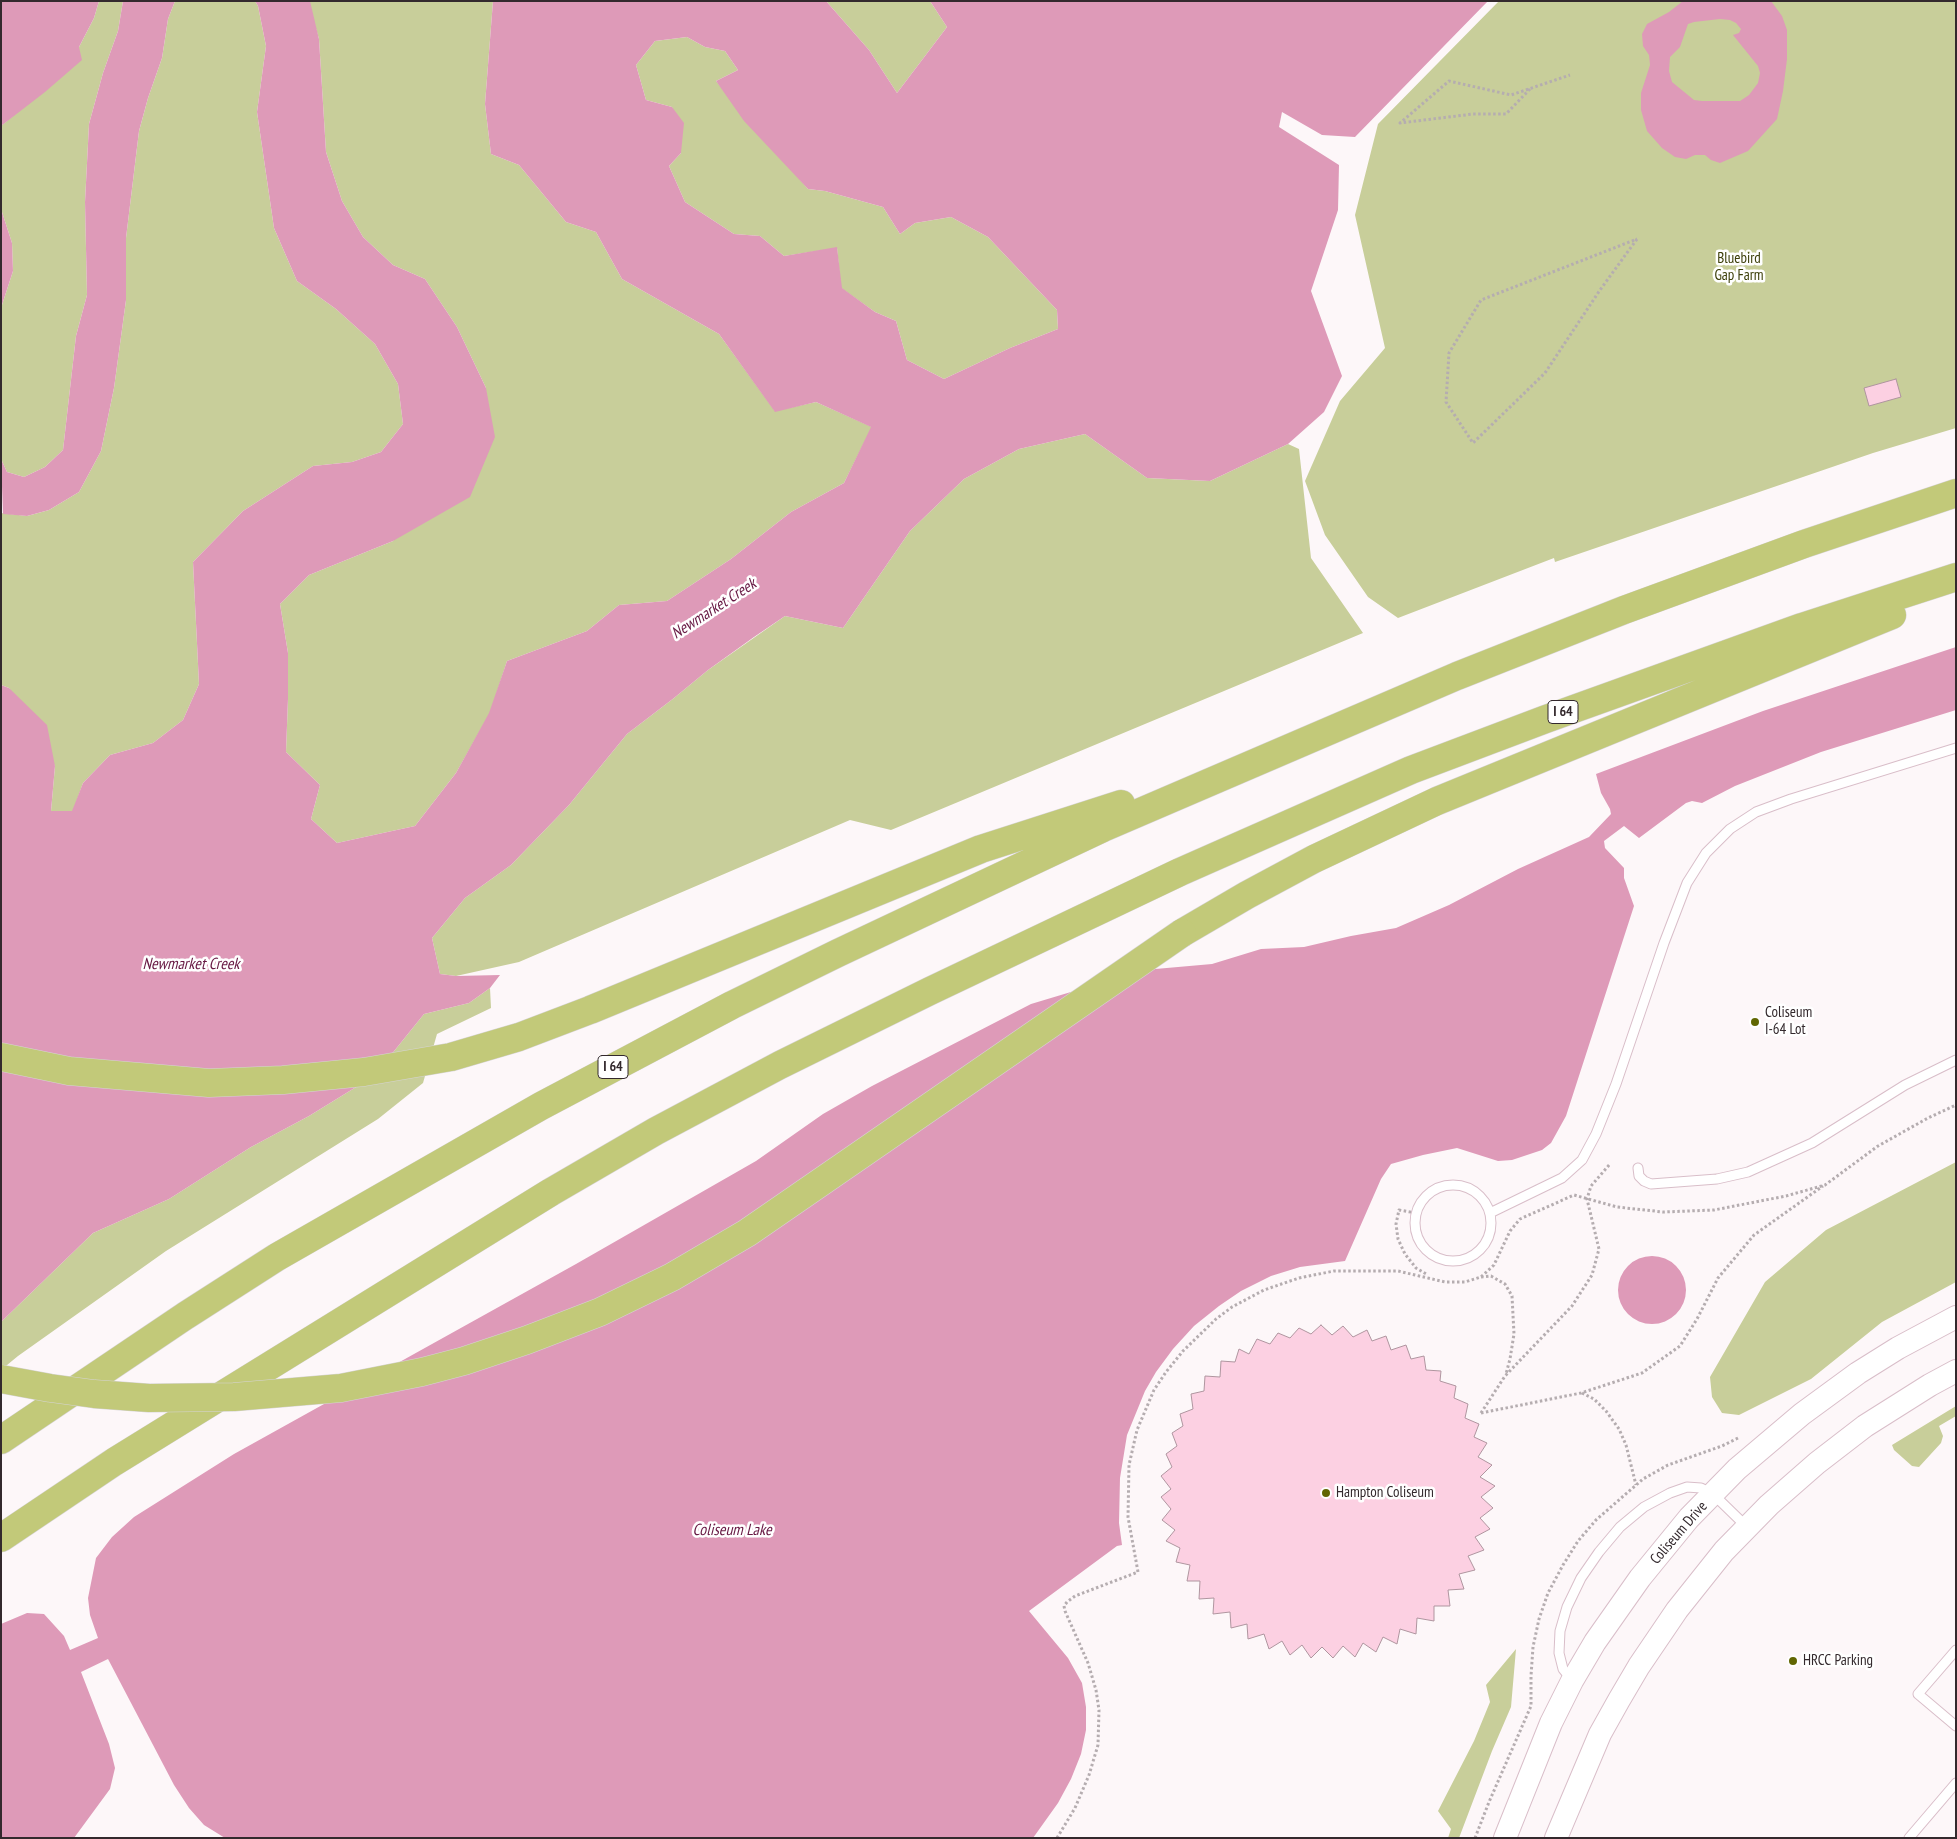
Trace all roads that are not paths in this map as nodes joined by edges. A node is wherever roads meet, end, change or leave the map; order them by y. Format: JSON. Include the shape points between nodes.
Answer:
{"nodes":[{"id":1,"x":1956,"y":493,"type":"edge"},
{"id":2,"x":1956,"y":577,"type":"edge"},
{"id":3,"x":1956,"y":589,"type":"edge"},
{"id":4,"x":1956,"y":748,"type":"edge"},
{"id":5,"x":1261,"y":759,"type":"junction"},
{"id":6,"x":1,"y":1057,"type":"edge"},
{"id":7,"x":1956,"y":1060,"type":"edge"},
{"id":8,"x":1638,"y":1168,"type":"dead end"},
{"id":9,"x":1490,"y":1213,"type":"junction"},
{"id":10,"x":1956,"y":1317,"type":"edge"},
{"id":11,"x":1956,"y":1372,"type":"edge"},
{"id":12,"x":1,"y":1379,"type":"edge"},
{"id":13,"x":1,"y":1440,"type":"edge"},
{"id":14,"x":1713,"y":1494,"type":"junction"},
{"id":15,"x":1747,"y":1528,"type":"junction"},
{"id":16,"x":1,"y":1538,"type":"edge"},
{"id":17,"x":1956,"y":1650,"type":"edge"},
{"id":18,"x":1572,"y":1681,"type":"junction"},
{"id":19,"x":1956,"y":1726,"type":"edge"},
{"id":20,"x":1956,"y":1783,"type":"edge"},
{"id":21,"x":1505,"y":1838,"type":"edge"},
{"id":22,"x":1556,"y":1838,"type":"edge"},
{"id":23,"x":1909,"y":1838,"type":"edge"}],
"edges":[{"from":1,"to":5,"type":"highway","number":"I 64","via":[[1624,610]]},
{"from":2,"to":16,"type":"highway","number":"I 64","via":[[1802,627],[1412,770],[1180,872],[930,990],[656,1131],[551,1192],[122,1457]]},
{"from":3,"to":12,"type":"highway","bridge":true,"via":[[1437,801],[1247,895],[1182,933],[747,1232],[672,1277],[600,1312],[527,1340],[439,1367],[350,1386],[234,1397],[149,1398],[94,1394]]},
{"from":4,"to":9,"type":"lane","via":[[1756,812],[1724,835],[1706,853],[1688,883],[1596,1134],[1582,1160],[1562,1178]]},
{"from":5,"to":6,"type":"highway","via":[[981,849],[590,1010],[519,1037],[451,1057],[292,1080],[209,1082],[70,1071]]},
{"from":5,"to":13,"type":"highway","number":"I 64","via":[[1103,828],[838,953],[549,1102],[277,1257]]},
{"from":7,"to":8,"type":"lane","via":[[1905,1085],[1812,1143],[1748,1172],[1717,1179],[1651,1184],[1644,1181]]},
{"from":9,"to":9,"type":"lane","via":[[1476,1192],[1465,1186],[1441,1186],[1421,1201],[1416,1213],[1417,1236],[1422,1246],[1441,1260],[1465,1259],[1484,1246],[1492,1224]]},
{"from":10,"to":14,"type":"street","name":"Coliseum Drive","via":[[1858,1373],[1802,1414],[1737,1469]]},
{"from":11,"to":15,"type":"street","via":[[1865,1426],[1817,1463]]},
{"from":14,"to":15,"type":"lane"},
{"from":14,"to":18,"type":"street","name":"Coliseum Drive","via":[[1640,1578]]},
{"from":14,"to":18,"type":"lane","via":[[1701,1488],[1686,1487],[1670,1493],[1644,1507],[1620,1527],[1599,1552],[1581,1578],[1560,1631],[1559,1653],[1563,1668]]},
{"from":15,"to":22,"type":"street","via":[[1676,1610],[1639,1666],[1600,1734]]},
{"from":17,"to":19,"type":"lane","via":[[1918,1694]]},
{"from":18,"to":21,"type":"street","name":"Coliseum Drive","via":[[1551,1723]]},
{"from":20,"to":23,"type":"lane"}]}
